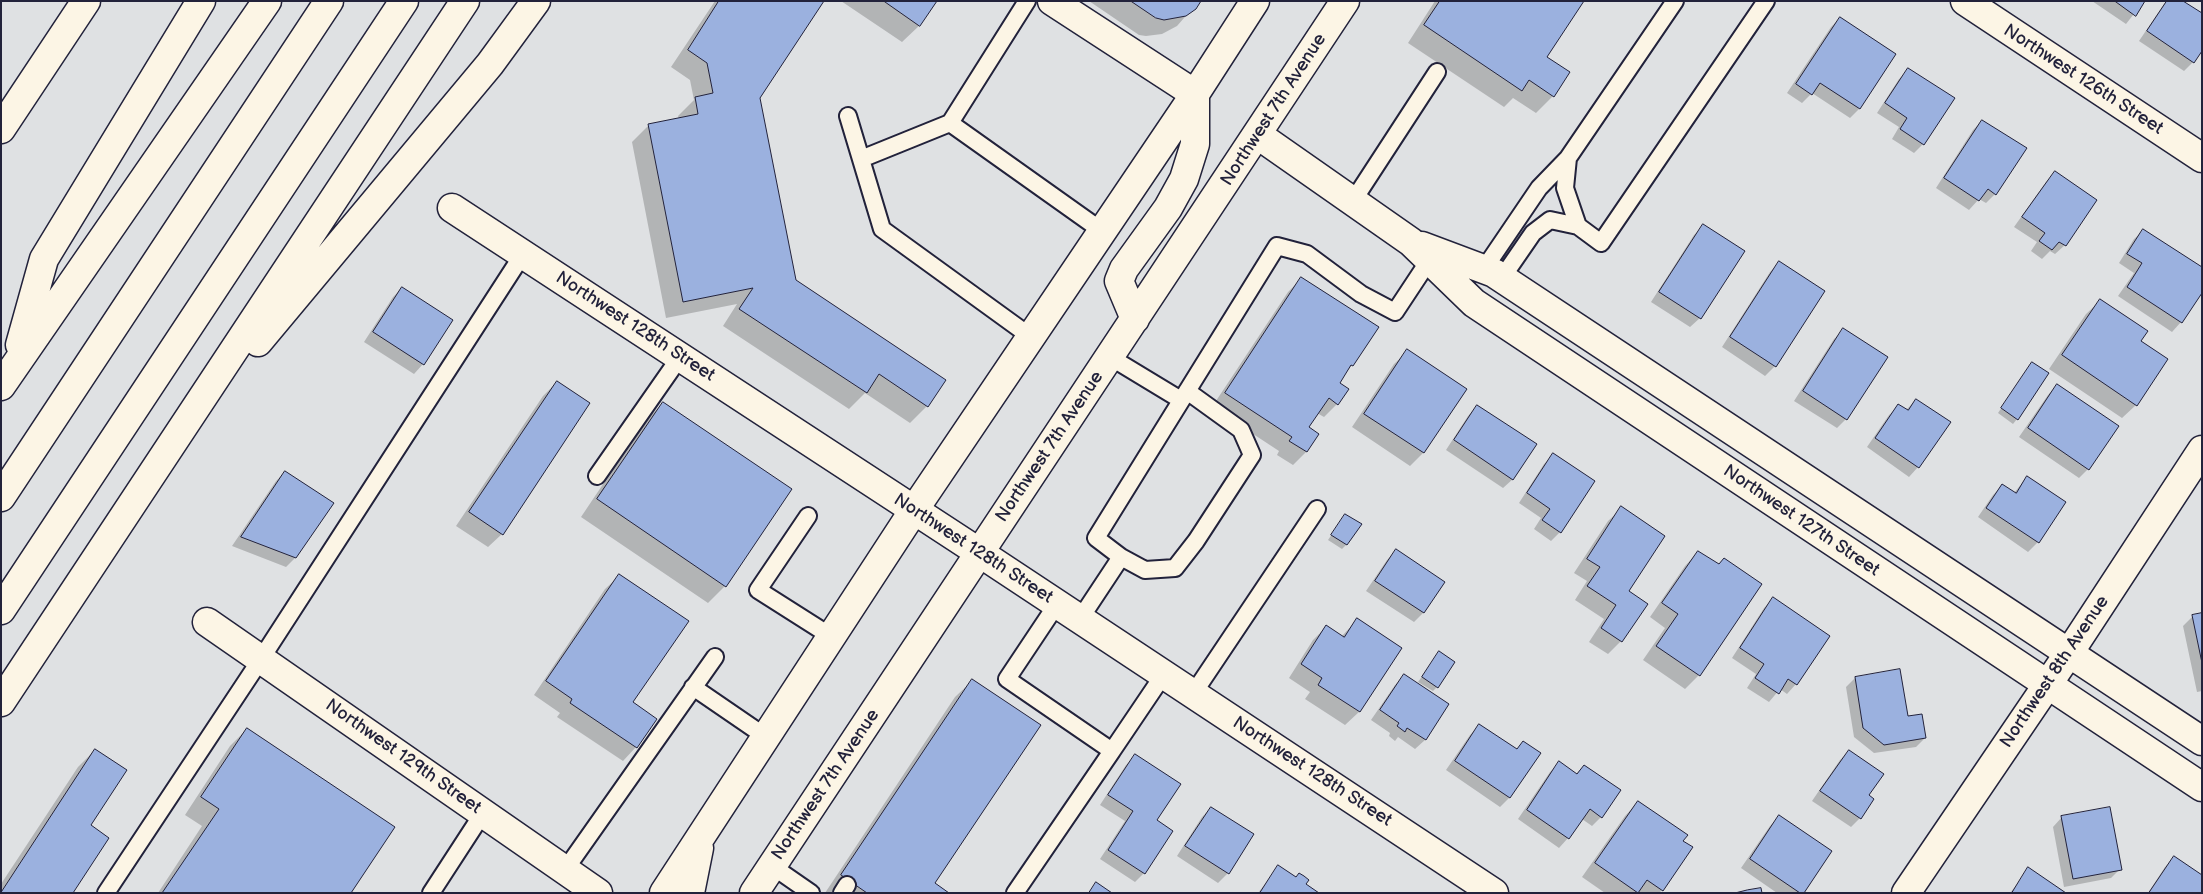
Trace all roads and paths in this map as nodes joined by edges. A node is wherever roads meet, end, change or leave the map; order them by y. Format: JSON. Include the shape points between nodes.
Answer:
{"nodes":[{"id":1,"x":86,"y":1,"type":"edge"},
{"id":2,"x":201,"y":1,"type":"edge"},
{"id":3,"x":267,"y":1,"type":"edge"},
{"id":4,"x":330,"y":1,"type":"edge"},
{"id":5,"x":404,"y":1,"type":"edge"},
{"id":6,"x":464,"y":1,"type":"edge"},
{"id":7,"x":536,"y":1,"type":"edge"},
{"id":8,"x":1027,"y":1,"type":"edge"},
{"id":9,"x":1052,"y":1,"type":"edge"},
{"id":10,"x":1255,"y":1,"type":"edge"},
{"id":11,"x":1345,"y":1,"type":"edge"},
{"id":12,"x":1675,"y":1,"type":"edge"},
{"id":13,"x":1766,"y":1,"type":"edge"},
{"id":14,"x":1964,"y":1,"type":"edge"},
{"id":15,"x":1438,"y":72,"type":"dead end"},
{"id":16,"x":1195,"y":94,"type":"junction"},
{"id":17,"x":848,"y":116,"type":"dead end"},
{"id":18,"x":950,"y":123,"type":"junction"},
{"id":19,"x":1,"y":129,"type":"edge"},
{"id":20,"x":1258,"y":135,"type":"junction"},
{"id":21,"x":1568,"y":158,"type":"junction"},
{"id":22,"x":2202,"y":158,"type":"edge"},
{"id":23,"x":861,"y":159,"type":"junction"},
{"id":24,"x":1353,"y":201,"type":"junction"},
{"id":25,"x":452,"y":208,"type":"dead end"},
{"id":26,"x":1578,"y":226,"type":"junction"},
{"id":27,"x":1102,"y":231,"type":"junction"},
{"id":28,"x":1420,"y":251,"type":"junction"},
{"id":29,"x":523,"y":254,"type":"junction"},
{"id":30,"x":1493,"y":274,"type":"junction"},
{"id":31,"x":1135,"y":320,"type":"junction"},
{"id":32,"x":1031,"y":337,"type":"junction"},
{"id":33,"x":680,"y":357,"type":"junction"},
{"id":34,"x":1110,"y":357,"type":"junction"},
{"id":35,"x":8,"y":375,"type":"edge"},
{"id":36,"x":1184,"y":395,"type":"junction"},
{"id":37,"x":172,"y":445,"type":"junction"},
{"id":38,"x":2202,"y":450,"type":"edge"},
{"id":39,"x":597,"y":476,"type":"dead end"},
{"id":40,"x":1,"y":497,"type":"edge"},
{"id":41,"x":1317,"y":509,"type":"dead end"},
{"id":42,"x":914,"y":510,"type":"junction"},
{"id":43,"x":808,"y":516,"type":"dead end"},
{"id":44,"x":980,"y":553,"type":"junction"},
{"id":45,"x":1121,"y":557,"type":"junction"},
{"id":46,"x":1057,"y":604,"type":"junction"},
{"id":47,"x":1,"y":610,"type":"edge"},
{"id":48,"x":1080,"y":619,"type":"junction"},
{"id":49,"x":207,"y":622,"type":"dead end"},
{"id":50,"x":832,"y":637,"type":"junction"},
{"id":51,"x":2069,"y":653,"type":"junction"},
{"id":52,"x":714,"y":657,"type":"dead end"},
{"id":53,"x":261,"y":659,"type":"junction"},
{"id":54,"x":1164,"y":674,"type":"junction"},
{"id":55,"x":2047,"y":685,"type":"junction"},
{"id":56,"x":693,"y":688,"type":"junction"},
{"id":57,"x":1193,"y":694,"type":"junction"},
{"id":58,"x":1,"y":702,"type":"edge"},
{"id":59,"x":766,"y":738,"type":"junction"},
{"id":60,"x":2202,"y":741,"type":"edge"},
{"id":61,"x":1112,"y":751,"type":"junction"},
{"id":62,"x":2202,"y":787,"type":"edge"},
{"id":63,"x":483,"y":813,"type":"junction"},
{"id":64,"x":702,"y":835,"type":"junction"},
{"id":65,"x":772,"y":866,"type":"junction"},
{"id":66,"x":565,"y":870,"type":"junction"},
{"id":67,"x":106,"y":893,"type":"edge"},
{"id":68,"x":431,"y":893,"type":"edge"},
{"id":69,"x":598,"y":893,"type":"edge"},
{"id":70,"x":664,"y":893,"type":"edge"},
{"id":71,"x":690,"y":893,"type":"edge"},
{"id":72,"x":754,"y":893,"type":"edge"},
{"id":73,"x":810,"y":893,"type":"edge"},
{"id":74,"x":1015,"y":893,"type":"edge"},
{"id":75,"x":1494,"y":893,"type":"edge"},
{"id":76,"x":1906,"y":893,"type":"edge"}],
"edges":[{"from":1,"to":19,"type":"main road"},
{"from":2,"to":35,"type":"main road","via":[[44,259]]},
{"from":3,"to":35,"type":"main road"},
{"from":4,"to":40,"type":"main road"},
{"from":5,"to":47,"type":"main road"},
{"from":6,"to":37,"type":"main road"},
{"from":7,"to":37,"type":"main road","via":[[490,64]]},
{"from":8,"to":18,"type":"lane"},
{"from":9,"to":16,"type":"main road"},
{"from":10,"to":16,"type":"main road"},
{"from":11,"to":20,"type":"main road","name":"Northwest 7th Avenue"},
{"from":12,"to":21,"type":"lane"},
{"from":13,"to":26,"type":"lane","via":[[1601,243]]},
{"from":14,"to":22,"type":"main road","name":"Northwest 126th Street"},
{"from":15,"to":24,"type":"lane"},
{"from":16,"to":27,"type":"main road"},
{"from":16,"to":31,"type":"main road","via":[[1195,144],[1184,179],[1119,281]]},
{"from":17,"to":23,"type":"lane"},
{"from":18,"to":23,"type":"lane"},
{"from":18,"to":27,"type":"lane"},
{"from":20,"to":24,"type":"main road","name":"Northwest 127th Street"},
{"from":20,"to":31,"type":"main road","name":"Northwest 7th Avenue"},
{"from":21,"to":26,"type":"lane","via":[[1565,188]]},
{"from":21,"to":30,"type":"lane","via":[[1539,188]]},
{"from":23,"to":32,"type":"lane","via":[[882,229]]},
{"from":24,"to":28,"type":"main road","name":"Northwest 127th Street"},
{"from":25,"to":29,"type":"main road","name":"Northwest 128th Street"},
{"from":26,"to":30,"type":"lane","via":[[1550,220]]},
{"from":27,"to":32,"type":"main road"},
{"from":28,"to":30,"type":"main road","name":"Northwest 127th Street"},
{"from":28,"to":36,"type":"lane","via":[[1395,312],[1360,294],[1306,254],[1277,246]]},
{"from":28,"to":55,"type":"main road","name":"Northwest 127th Street","via":[[1474,303]]},
{"from":29,"to":33,"type":"main road","name":"Northwest 128th Street"},
{"from":29,"to":53,"type":"lane"},
{"from":30,"to":51,"type":"main road","name":"Northwest 127th Street"},
{"from":31,"to":34,"type":"main road","name":"Northwest 7th Avenue"},
{"from":32,"to":42,"type":"main road"},
{"from":33,"to":39,"type":"lane"},
{"from":33,"to":42,"type":"main road","name":"Northwest 128th Street"},
{"from":34,"to":36,"type":"lane"},
{"from":34,"to":44,"type":"main road","name":"Northwest 7th Avenue"},
{"from":36,"to":45,"type":"lane","via":[[1096,538]]},
{"from":36,"to":45,"type":"lane","via":[[1241,430],[1252,455],[1174,568],[1145,570]]},
{"from":37,"to":58,"type":"main road"},
{"from":38,"to":51,"type":"main road","name":"Northwest 8th Avenue"},
{"from":41,"to":57,"type":"lane"},
{"from":42,"to":44,"type":"main road","name":"Northwest 128th Street"},
{"from":42,"to":50,"type":"main road"},
{"from":43,"to":50,"type":"lane","via":[[758,590]]},
{"from":44,"to":46,"type":"main road","name":"Northwest 128th Street"},
{"from":44,"to":65,"type":"main road","name":"Northwest 7th Avenue"},
{"from":45,"to":48,"type":"lane"},
{"from":46,"to":48,"type":"main road","name":"Northwest 128th Street"},
{"from":46,"to":61,"type":"lane","via":[[1007,678]]},
{"from":48,"to":54,"type":"main road","name":"Northwest 128th Street"},
{"from":49,"to":53,"type":"main road","name":"Northwest 129th Street"},
{"from":50,"to":59,"type":"main road"},
{"from":51,"to":55,"type":"main road","name":"Northwest 8th Avenue"},
{"from":51,"to":60,"type":"main road","name":"Northwest 127th Street"},
{"from":52,"to":56,"type":"lane"},
{"from":53,"to":63,"type":"main road","name":"Northwest 129th Street"},
{"from":53,"to":67,"type":"lane"},
{"from":54,"to":57,"type":"main road","name":"Northwest 128th Street"},
{"from":54,"to":61,"type":"lane"},
{"from":55,"to":62,"type":"main road","name":"Northwest 127th Street"},
{"from":55,"to":76,"type":"main road","name":"Northwest 8th Avenue"},
{"from":56,"to":59,"type":"lane"},
{"from":56,"to":66,"type":"lane"},
{"from":57,"to":75,"type":"main road","name":"Northwest 128th Street"},
{"from":59,"to":64,"type":"main road"},
{"from":61,"to":74,"type":"lane"},
{"from":63,"to":66,"type":"main road","name":"Northwest 129th Street"},
{"from":63,"to":68,"type":"lane"},
{"from":64,"to":70,"type":"main road"},
{"from":64,"to":71,"type":"main road"},
{"from":65,"to":72,"type":"main road","name":"Northwest 7th Avenue"},
{"from":65,"to":73,"type":"lane"},
{"from":66,"to":69,"type":"main road","name":"Northwest 129th Street"}]}
